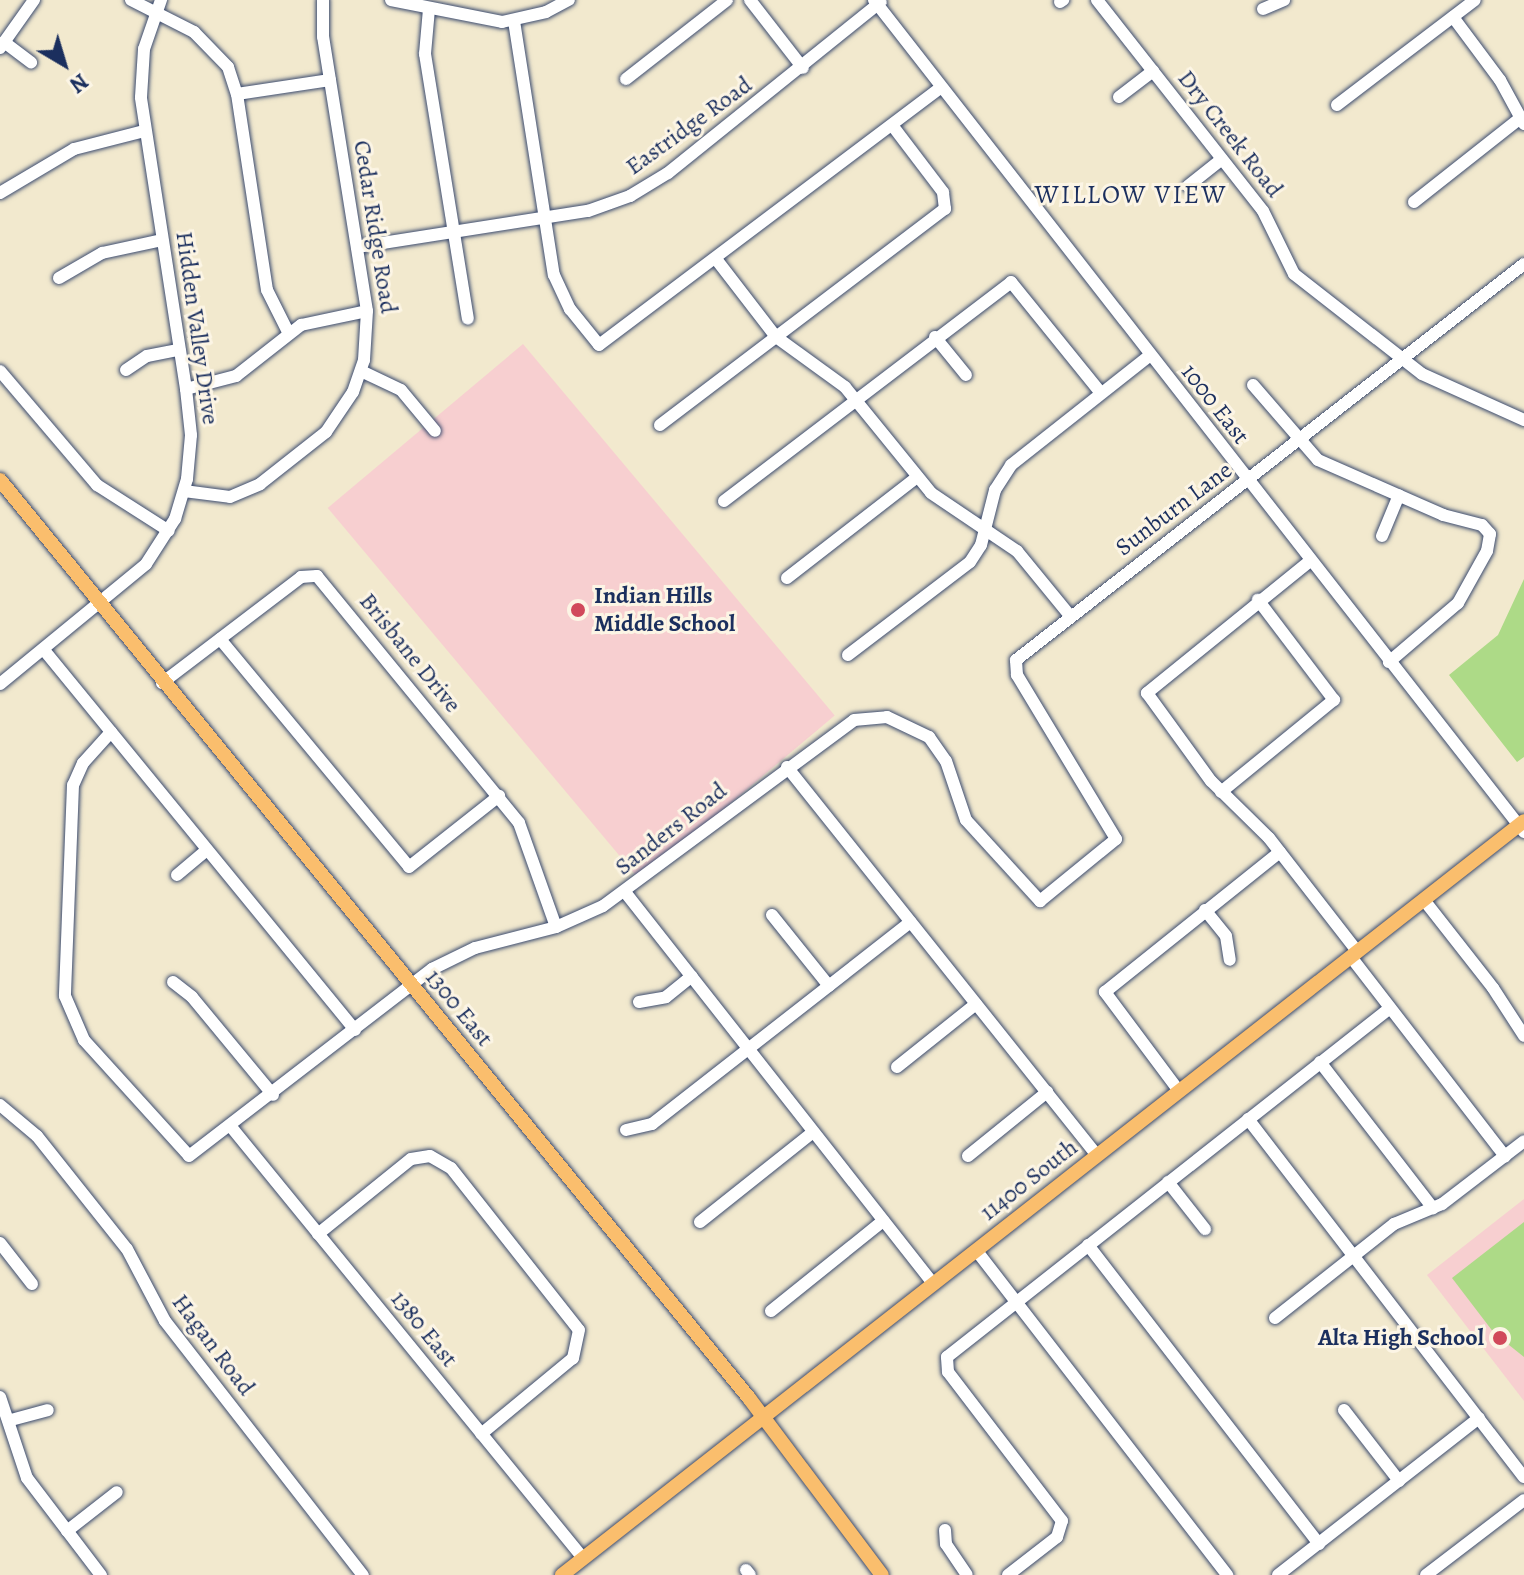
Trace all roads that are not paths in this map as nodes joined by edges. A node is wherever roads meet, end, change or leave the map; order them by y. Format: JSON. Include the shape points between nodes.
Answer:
{"nodes":[{"id":1,"x":34,"y":0,"type":"edge"},
{"id":2,"x":131,"y":0,"type":"edge"},
{"id":3,"x":323,"y":0,"type":"edge"},
{"id":4,"x":391,"y":0,"type":"edge"},
{"id":5,"x":569,"y":0,"type":"edge"},
{"id":6,"x":727,"y":0,"type":"edge"},
{"id":7,"x":750,"y":0,"type":"edge"},
{"id":8,"x":1097,"y":0,"type":"edge"},
{"id":9,"x":1284,"y":0,"type":"edge"},
{"id":10,"x":1475,"y":0,"type":"edge"},
{"id":11,"x":878,"y":2,"type":"edge"},
{"id":12,"x":158,"y":6,"type":"edge"},
{"id":13,"x":429,"y":9,"type":"junction"},
{"id":14,"x":1263,"y":9,"type":"dead end"},
{"id":15,"x":1453,"y":17,"type":"junction"},
{"id":16,"x":514,"y":21,"type":"junction"},
{"id":17,"x":2,"y":45,"type":"edge"},
{"id":18,"x":31,"y":62,"type":"dead end"},
{"id":19,"x":803,"y":68,"type":"junction"},
{"id":20,"x":1153,"y":71,"type":"junction"},
{"id":21,"x":626,"y":79,"type":"dead end"},
{"id":22,"x":330,"y":80,"type":"junction"},
{"id":23,"x":941,"y":87,"type":"junction"},
{"id":24,"x":237,"y":94,"type":"junction"},
{"id":25,"x":1119,"y":97,"type":"dead end"},
{"id":26,"x":1337,"y":105,"type":"dead end"},
{"id":27,"x":1522,"y":122,"type":"edge"},
{"id":28,"x":892,"y":125,"type":"junction"},
{"id":29,"x":144,"y":131,"type":"junction"},
{"id":30,"x":1222,"y":159,"type":"junction"},
{"id":31,"x":1188,"y":186,"type":"dead end"},
{"id":32,"x":0,"y":193,"type":"edge"},
{"id":33,"x":1414,"y":202,"type":"dead end"},
{"id":34,"x":545,"y":218,"type":"junction"},
{"id":35,"x":453,"y":232,"type":"junction"},
{"id":36,"x":162,"y":240,"type":"junction"},
{"id":37,"x":357,"y":247,"type":"junction"},
{"id":38,"x":716,"y":259,"type":"junction"},
{"id":39,"x":1524,"y":264,"type":"edge"},
{"id":40,"x":59,"y":278,"type":"dead end"},
{"id":41,"x":367,"y":311,"type":"junction"},
{"id":42,"x":468,"y":319,"type":"dead end"},
{"id":43,"x":288,"y":332,"type":"junction"},
{"id":44,"x":776,"y":337,"type":"junction"},
{"id":45,"x":935,"y":337,"type":"junction"},
{"id":46,"x":179,"y":350,"type":"junction"},
{"id":47,"x":1149,"y":356,"type":"junction"},
{"id":48,"x":1403,"y":359,"type":"junction"},
{"id":49,"x":126,"y":370,"type":"dead end"},
{"id":50,"x":0,"y":371,"type":"edge"},
{"id":51,"x":361,"y":371,"type":"junction"},
{"id":52,"x":966,"y":375,"type":"dead end"},
{"id":53,"x":1253,"y":385,"type":"dead end"},
{"id":54,"x":186,"y":389,"type":"junction"},
{"id":55,"x":1101,"y":393,"type":"junction"},
{"id":56,"x":855,"y":399,"type":"junction"},
{"id":57,"x":1524,"y":405,"type":"edge"},
{"id":58,"x":1521,"y":419,"type":"edge"},
{"id":59,"x":660,"y":425,"type":"dead end"},
{"id":60,"x":435,"y":431,"type":"dead end"},
{"id":61,"x":1298,"y":441,"type":"junction"},
{"id":62,"x":917,"y":477,"type":"junction"},
{"id":63,"x":0,"y":480,"type":"edge"},
{"id":64,"x":1248,"y":481,"type":"junction"},
{"id":65,"x":184,"y":491,"type":"junction"},
{"id":66,"x":1399,"y":495,"type":"junction"},
{"id":67,"x":724,"y":501,"type":"dead end"},
{"id":68,"x":986,"y":530,"type":"junction"},
{"id":69,"x":169,"y":531,"type":"junction"},
{"id":70,"x":1382,"y":536,"type":"dead end"},
{"id":71,"x":1310,"y":561,"type":"junction"},
{"id":72,"x":787,"y":578,"type":"dead end"},
{"id":73,"x":1258,"y":600,"type":"junction"},
{"id":74,"x":99,"y":606,"type":"junction"},
{"id":75,"x":1071,"y":617,"type":"junction"},
{"id":76,"x":220,"y":639,"type":"junction"},
{"id":77,"x":44,"y":650,"type":"junction"},
{"id":78,"x":848,"y":655,"type":"dead end"},
{"id":79,"x":1389,"y":662,"type":"junction"},
{"id":80,"x":162,"y":683,"type":"junction"},
{"id":81,"x":0,"y":684,"type":"edge"},
{"id":82,"x":111,"y":732,"type":"junction"},
{"id":83,"x":787,"y":767,"type":"junction"},
{"id":84,"x":1221,"y":792,"type":"junction"},
{"id":85,"x":499,"y":796,"type":"junction"},
{"id":86,"x":1522,"y":826,"type":"edge"},
{"id":87,"x":1116,"y":839,"type":"joint"},
{"id":88,"x":207,"y":850,"type":"junction"},
{"id":89,"x":1280,"y":852,"type":"junction"},
{"id":90,"x":177,"y":875,"type":"dead end"},
{"id":91,"x":625,"y":892,"type":"junction"},
{"id":92,"x":1424,"y":900,"type":"junction"},
{"id":93,"x":1205,"y":910,"type":"junction"},
{"id":94,"x":772,"y":915,"type":"dead end"},
{"id":95,"x":911,"y":922,"type":"junction"},
{"id":96,"x":556,"y":927,"type":"junction"},
{"id":97,"x":1354,"y":954,"type":"junction"},
{"id":98,"x":1230,"y":960,"type":"dead end"},
{"id":99,"x":692,"y":976,"type":"junction"},
{"id":100,"x":173,"y":982,"type":"dead end"},
{"id":101,"x":412,"y":984,"type":"junction"},
{"id":102,"x":829,"y":986,"type":"junction"},
{"id":103,"x":639,"y":1002,"type":"dead end"},
{"id":104,"x":976,"y":1004,"type":"junction"},
{"id":105,"x":1390,"y":1008,"type":"junction"},
{"id":106,"x":355,"y":1030,"type":"junction"},
{"id":107,"x":1524,"y":1036,"type":"edge"},
{"id":108,"x":750,"y":1048,"type":"junction"},
{"id":109,"x":1320,"y":1062,"type":"junction"},
{"id":110,"x":897,"y":1067,"type":"dead end"},
{"id":111,"x":1179,"y":1091,"type":"junction"},
{"id":112,"x":1047,"y":1092,"type":"junction"},
{"id":113,"x":273,"y":1095,"type":"junction"},
{"id":114,"x":0,"y":1105,"type":"edge"},
{"id":115,"x":1248,"y":1119,"type":"junction"},
{"id":116,"x":232,"y":1128,"type":"junction"},
{"id":117,"x":626,"y":1130,"type":"dead end"},
{"id":118,"x":813,"y":1132,"type":"junction"},
{"id":119,"x":1524,"y":1141,"type":"edge"},
{"id":120,"x":1097,"y":1155,"type":"junction"},
{"id":121,"x":968,"y":1156,"type":"dead end"},
{"id":122,"x":1505,"y":1156,"type":"junction"},
{"id":123,"x":1168,"y":1182,"type":"junction"},
{"id":124,"x":1433,"y":1208,"type":"junction"},
{"id":125,"x":883,"y":1221,"type":"junction"},
{"id":126,"x":700,"y":1222,"type":"dead end"},
{"id":127,"x":1205,"y":1229,"type":"dead end"},
{"id":128,"x":318,"y":1234,"type":"junction"},
{"id":129,"x":0,"y":1243,"type":"edge"},
{"id":130,"x":1088,"y":1245,"type":"junction"},
{"id":131,"x":976,"y":1250,"type":"junction"},
{"id":132,"x":1354,"y":1256,"type":"junction"},
{"id":133,"x":933,"y":1283,"type":"junction"},
{"id":134,"x":32,"y":1284,"type":"dead end"},
{"id":135,"x":1015,"y":1301,"type":"junction"},
{"id":136,"x":771,"y":1311,"type":"dead end"},
{"id":137,"x":1275,"y":1318,"type":"dead end"},
{"id":138,"x":0,"y":1397,"type":"edge"},
{"id":139,"x":48,"y":1410,"type":"dead end"},
{"id":140,"x":1344,"y":1410,"type":"dead end"},
{"id":141,"x":762,"y":1417,"type":"junction"},
{"id":142,"x":1479,"y":1418,"type":"junction"},
{"id":143,"x":11,"y":1420,"type":"junction"},
{"id":144,"x":481,"y":1434,"type":"junction"},
{"id":145,"x":1524,"y":1477,"type":"edge"},
{"id":146,"x":1399,"y":1481,"type":"junction"},
{"id":147,"x":117,"y":1492,"type":"dead end"},
{"id":148,"x":1524,"y":1500,"type":"edge"},
{"id":149,"x":945,"y":1530,"type":"dead end"},
{"id":150,"x":67,"y":1531,"type":"junction"},
{"id":151,"x":1319,"y":1544,"type":"junction"},
{"id":152,"x":583,"y":1558,"type":"junction"},
{"id":153,"x":1444,"y":1570,"type":"edge"},
{"id":154,"x":879,"y":1573,"type":"edge"},
{"id":155,"x":101,"y":1575,"type":"edge"},
{"id":156,"x":363,"y":1575,"type":"edge"},
{"id":157,"x":562,"y":1575,"type":"edge"},
{"id":158,"x":967,"y":1575,"type":"edge"},
{"id":159,"x":1008,"y":1575,"type":"edge"},
{"id":160,"x":1227,"y":1575,"type":"edge"},
{"id":161,"x":1278,"y":1575,"type":"edge"},
{"id":162,"x":1426,"y":1575,"type":"edge"}],
"edges":[{"from":1,"to":17,"type":"street"},
{"from":2,"to":12,"type":"street"},
{"from":3,"to":22,"type":"street","name":"Cedar Ridge Road"},
{"from":4,"to":13,"type":"street"},
{"from":5,"to":16,"type":"street"},
{"from":6,"to":21,"type":"street"},
{"from":7,"to":19,"type":"street"},
{"from":8,"to":20,"type":"street","name":"Dry Creek Road"},
{"from":9,"to":14,"type":"street"},
{"from":10,"to":15,"type":"street"},
{"from":11,"to":19,"type":"street","name":"Eastridge Road"},
{"from":11,"to":23,"type":"street","name":"1000 East"},
{"from":12,"to":24,"type":"street","via":[[208,42],[228,67]]},
{"from":12,"to":29,"type":"street","name":"Hidden Valley Drive","via":[[141,72]]},
{"from":13,"to":16,"type":"street","via":[[475,20]]},
{"from":13,"to":35,"type":"street","via":[[425,54]]},
{"from":15,"to":26,"type":"street"},
{"from":15,"to":27,"type":"street","via":[[1500,80]]},
{"from":16,"to":34,"type":"street"},
{"from":17,"to":18,"type":"street"},
{"from":19,"to":34,"type":"street","name":"Eastridge Road","via":[[650,185],[599,208]]},
{"from":20,"to":25,"type":"street"},
{"from":20,"to":30,"type":"street","name":"Dry Creek Road"},
{"from":22,"to":24,"type":"street"},
{"from":22,"to":37,"type":"street","name":"Cedar Ridge Road"},
{"from":23,"to":28,"type":"street"},
{"from":23,"to":47,"type":"street","name":"1000 East"},
{"from":24,"to":43,"type":"street","via":[[267,290]]},
{"from":27,"to":33,"type":"street"},
{"from":28,"to":38,"type":"street"},
{"from":28,"to":44,"type":"street","via":[[948,204]]},
{"from":29,"to":32,"type":"street","via":[[74,149]]},
{"from":29,"to":36,"type":"street","name":"Hidden Valley Drive"},
{"from":30,"to":31,"type":"street"},
{"from":30,"to":48,"type":"street","name":"Dry Creek Road","via":[[1268,219],[1281,257],[1294,274]]},
{"from":34,"to":35,"type":"street","name":"Eastridge Road"},
{"from":34,"to":38,"type":"street","via":[[558,287],[599,345]]},
{"from":35,"to":37,"type":"street","name":"Eastridge Road"},
{"from":35,"to":42,"type":"street"},
{"from":36,"to":40,"type":"street","via":[[102,253]]},
{"from":36,"to":46,"type":"street","name":"Hidden Valley Drive"},
{"from":37,"to":41,"type":"street","name":"Cedar Ridge Road"},
{"from":38,"to":44,"type":"street"},
{"from":39,"to":48,"type":"street","name":"Sunburn Lane"},
{"from":41,"to":43,"type":"street","via":[[317,319]]},
{"from":41,"to":51,"type":"street","name":"Cedar Ridge Road"},
{"from":43,"to":54,"type":"street","via":[[236,376]]},
{"from":44,"to":56,"type":"street","via":[[833,376]]},
{"from":44,"to":59,"type":"street"},
{"from":45,"to":52,"type":"street"},
{"from":45,"to":55,"type":"street","via":[[1011,282]]},
{"from":45,"to":56,"type":"street"},
{"from":46,"to":49,"type":"street","via":[[147,356]]},
{"from":46,"to":54,"type":"street","name":"Hidden Valley Drive"},
{"from":47,"to":55,"type":"street"},
{"from":47,"to":64,"type":"street","name":"1000 East"},
{"from":48,"to":58,"type":"street","name":"Dry Creek Road","via":[[1450,389]]},
{"from":48,"to":61,"type":"street","name":"Sunburn Lane"},
{"from":50,"to":69,"type":"street","via":[[97,485]]},
{"from":51,"to":60,"type":"street","via":[[401,390]]},
{"from":51,"to":65,"type":"street","name":"Cedar Ridge Road","via":[[326,432],[251,490],[216,498]]},
{"from":53,"to":61,"type":"street"},
{"from":54,"to":65,"type":"street","name":"Hidden Valley Drive","via":[[191,450]]},
{"from":55,"to":68,"type":"street","via":[[1011,465],[995,490]]},
{"from":56,"to":62,"type":"street"},
{"from":56,"to":67,"type":"street"},
{"from":57,"to":58,"type":"street"},
{"from":61,"to":64,"type":"street","name":"Sunburn Lane"},
{"from":61,"to":66,"type":"street","via":[[1318,460]]},
{"from":62,"to":68,"type":"street","via":[[944,505]]},
{"from":62,"to":72,"type":"street"},
{"from":63,"to":74,"type":"main road","name":"1300 East"},
{"from":64,"to":71,"type":"street","name":"1000 East"},
{"from":64,"to":75,"type":"street","name":"Sunburn Lane"},
{"from":65,"to":69,"type":"street","name":"Hidden Valley Drive"},
{"from":66,"to":70,"type":"street"},
{"from":66,"to":79,"type":"street","via":[[1482,525],[1490,543],[1458,603]]},
{"from":68,"to":75,"type":"street","via":[[1017,551]]},
{"from":68,"to":78,"type":"street","via":[[970,562]]},
{"from":69,"to":74,"type":"street","name":"Hidden Valley Drive","via":[[146,564]]},
{"from":71,"to":73,"type":"street"},
{"from":71,"to":79,"type":"street","name":"1000 East"},
{"from":73,"to":84,"type":"street","via":[[1147,693]]},
{"from":73,"to":84,"type":"street","via":[[1334,700]]},
{"from":74,"to":77,"type":"street","name":"Hidden Valley Drive"},
{"from":74,"to":80,"type":"main road","name":"1300 East"},
{"from":75,"to":87,"type":"street","name":"Sunburn Lane","via":[[1020,657],[1014,671]]},
{"from":76,"to":80,"type":"street","name":"Brisbane Drive"},
{"from":76,"to":85,"type":"street","name":"Brisbane Drive","via":[[301,577],[317,576]]},
{"from":76,"to":85,"type":"street","via":[[409,867]]},
{"from":77,"to":81,"type":"street","name":"Hidden Valley Drive"},
{"from":77,"to":82,"type":"street"},
{"from":79,"to":86,"type":"street","name":"1000 East"},
{"from":80,"to":101,"type":"main road","name":"1300 East"},
{"from":82,"to":88,"type":"street"},
{"from":82,"to":116,"type":"street","name":"Sanders Road","via":[[91,751],[73,785],[65,996],[84,1040],[189,1156]]},
{"from":83,"to":87,"type":"street","name":"Sanders Road","via":[[854,720],[887,717],[917,728],[946,761],[966,820],[1040,901]]},
{"from":83,"to":91,"type":"street","name":"Sanders Road"},
{"from":83,"to":95,"type":"street"},
{"from":84,"to":89,"type":"street"},
{"from":85,"to":96,"type":"street","name":"Brisbane Drive","via":[[528,839]]},
{"from":86,"to":92,"type":"main road","name":"11400 South"},
{"from":88,"to":90,"type":"street"},
{"from":88,"to":106,"type":"street"},
{"from":89,"to":93,"type":"street"},
{"from":89,"to":97,"type":"street"},
{"from":91,"to":96,"type":"street","name":"Sanders Road"},
{"from":91,"to":99,"type":"street"},
{"from":92,"to":97,"type":"main road","name":"11400 South"},
{"from":92,"to":107,"type":"street"},
{"from":93,"to":98,"type":"street","via":[[1226,936]]},
{"from":93,"to":111,"type":"street","via":[[1105,992]]},
{"from":94,"to":102,"type":"street"},
{"from":95,"to":102,"type":"street"},
{"from":95,"to":104,"type":"street"},
{"from":96,"to":101,"type":"street","name":"Sanders Road","via":[[475,948]]},
{"from":97,"to":105,"type":"street"},
{"from":97,"to":111,"type":"main road","name":"11400 South"},
{"from":99,"to":103,"type":"street","via":[[666,997]]},
{"from":99,"to":108,"type":"street"},
{"from":100,"to":113,"type":"street","via":[[192,997]]},
{"from":101,"to":106,"type":"street","name":"Sanders Road"},
{"from":101,"to":141,"type":"main road","name":"1300 East"},
{"from":102,"to":108,"type":"street"},
{"from":104,"to":110,"type":"street"},
{"from":104,"to":112,"type":"street"},
{"from":105,"to":109,"type":"street"},
{"from":105,"to":122,"type":"street"},
{"from":106,"to":113,"type":"street","name":"Sanders Road"},
{"from":108,"to":117,"type":"street","via":[[652,1124]]},
{"from":108,"to":118,"type":"street"},
{"from":109,"to":115,"type":"street"},
{"from":109,"to":124,"type":"street"},
{"from":111,"to":120,"type":"main road","name":"11400 South"},
{"from":112,"to":120,"type":"street"},
{"from":112,"to":121,"type":"street"},
{"from":113,"to":116,"type":"street","name":"Sanders Road"},
{"from":114,"to":156,"type":"street","name":"Hagan Road","via":[[37,1136],[127,1249],[165,1321]]},
{"from":115,"to":123,"type":"street"},
{"from":115,"to":132,"type":"street"},
{"from":116,"to":128,"type":"street","name":"1380 East"},
{"from":118,"to":125,"type":"street"},
{"from":118,"to":126,"type":"street"},
{"from":119,"to":122,"type":"street"},
{"from":120,"to":131,"type":"main road","name":"11400 South"},
{"from":122,"to":124,"type":"street"},
{"from":123,"to":127,"type":"street"},
{"from":123,"to":130,"type":"street"},
{"from":124,"to":132,"type":"street","via":[[1394,1224]]},
{"from":125,"to":133,"type":"street"},
{"from":125,"to":136,"type":"street"},
{"from":128,"to":144,"type":"street","name":"1380 East"},
{"from":128,"to":144,"type":"street","via":[[402,1165],[422,1156],[438,1158],[571,1315],[579,1330],[578,1347],[568,1363]]},
{"from":129,"to":134,"type":"street"},
{"from":130,"to":135,"type":"street"},
{"from":130,"to":151,"type":"street"},
{"from":131,"to":133,"type":"main road","name":"11400 South"},
{"from":131,"to":135,"type":"street"},
{"from":132,"to":137,"type":"street"},
{"from":132,"to":142,"type":"street"},
{"from":133,"to":141,"type":"main road","name":"11400 South"},
{"from":135,"to":159,"type":"street","via":[[951,1351],[945,1365],[1062,1521],[1057,1537]]},
{"from":135,"to":160,"type":"street"},
{"from":138,"to":143,"type":"street"},
{"from":139,"to":143,"type":"street"},
{"from":140,"to":146,"type":"street"},
{"from":141,"to":152,"type":"main road","name":"11400 South"},
{"from":141,"to":154,"type":"main road","name":"1300 East"},
{"from":142,"to":145,"type":"street"},
{"from":142,"to":146,"type":"street"},
{"from":143,"to":150,"type":"street","via":[[27,1478]]},
{"from":144,"to":152,"type":"street","name":"1380 East"},
{"from":146,"to":151,"type":"street"},
{"from":147,"to":150,"type":"street"},
{"from":148,"to":153,"type":"street"},
{"from":149,"to":158,"type":"street","via":[[946,1544]]},
{"from":150,"to":155,"type":"street"},
{"from":151,"to":161,"type":"street"},
{"from":152,"to":157,"type":"main road","name":"11400 South"},
{"from":153,"to":162,"type":"street"}]}
